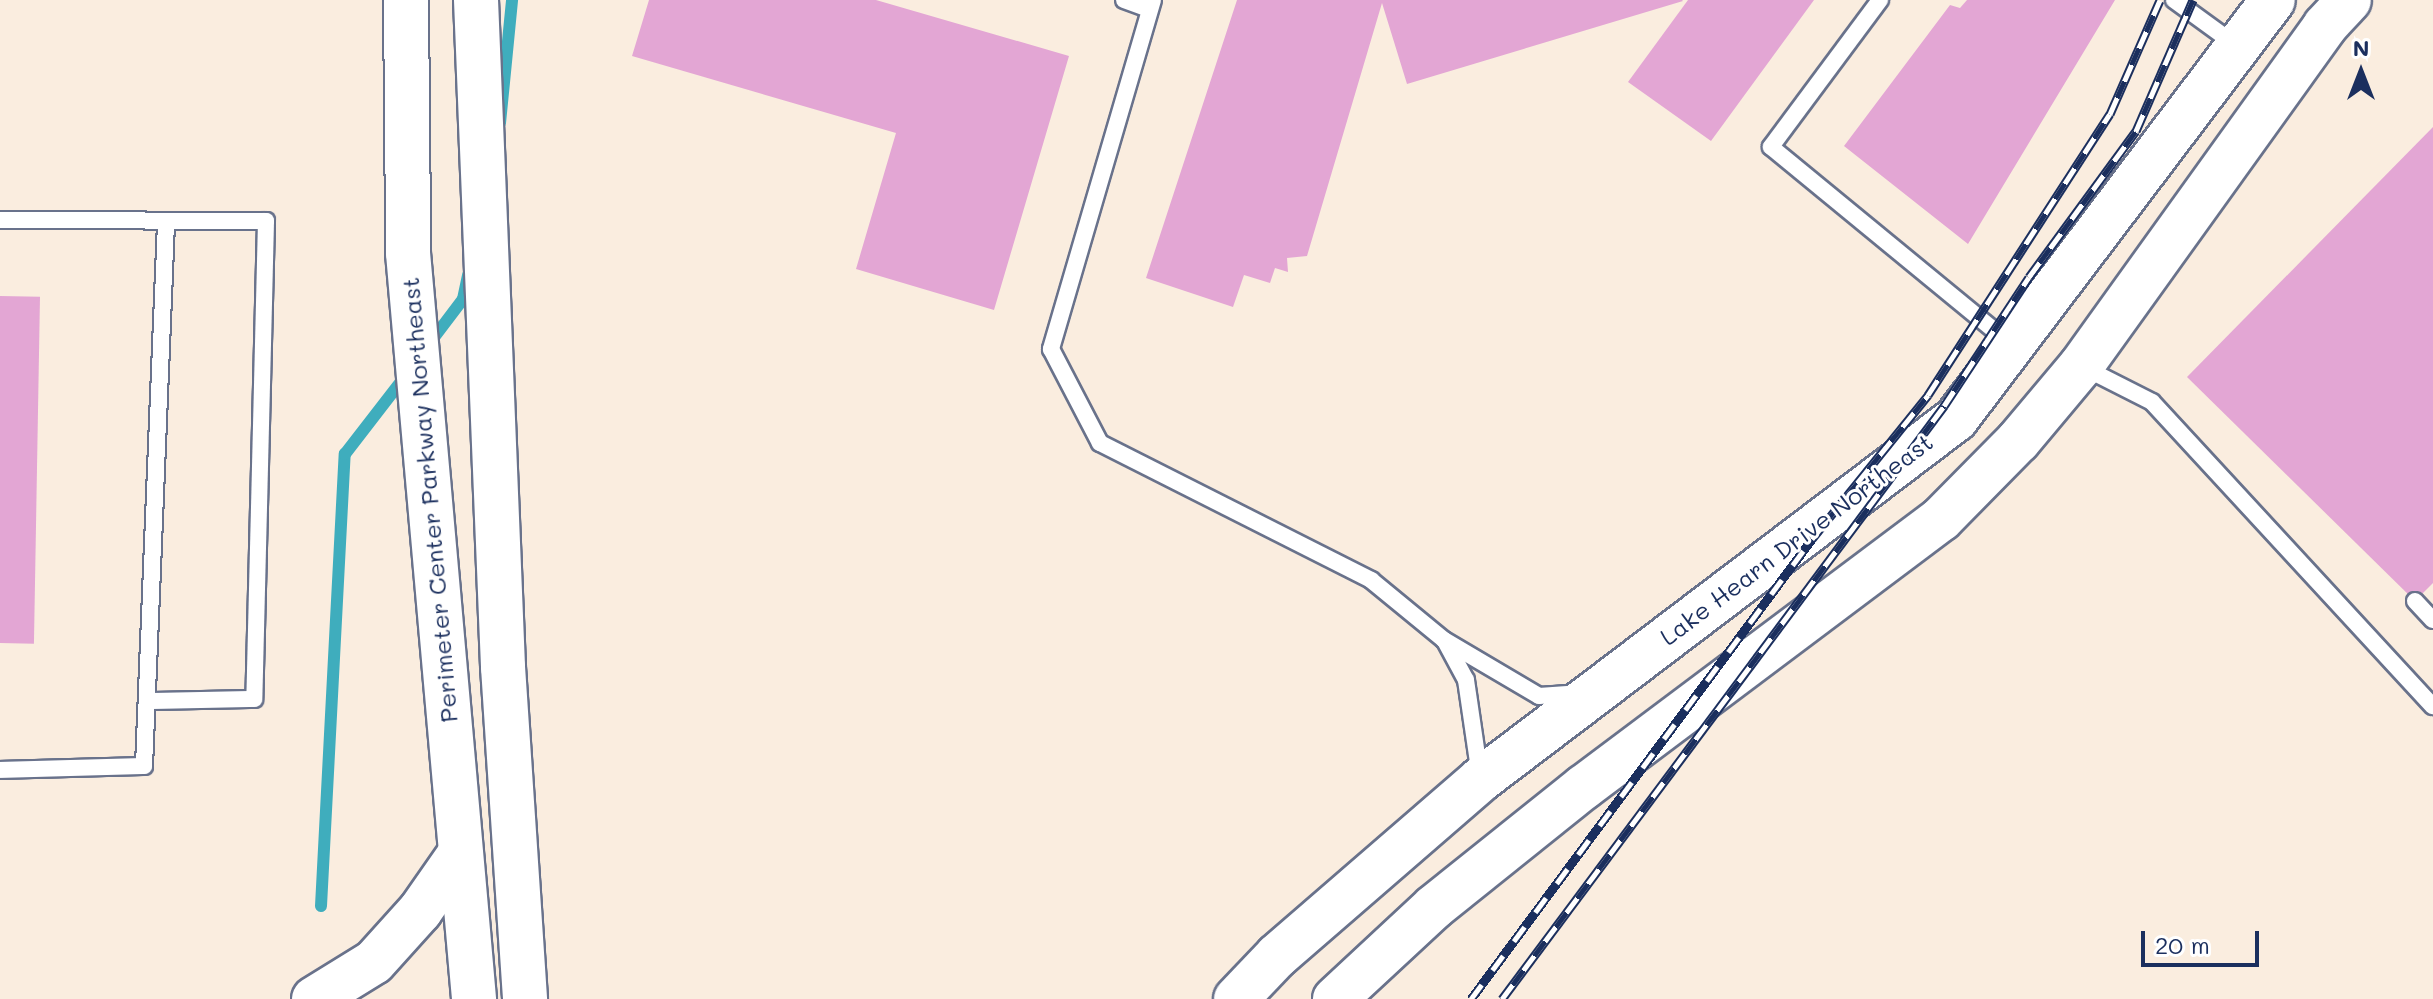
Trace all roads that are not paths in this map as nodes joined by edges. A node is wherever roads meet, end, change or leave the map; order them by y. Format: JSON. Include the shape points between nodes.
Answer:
{"nodes":[{"id":1,"x":406,"y":0,"type":"edge"},
{"id":2,"x":476,"y":0,"type":"edge"},
{"id":3,"x":1124,"y":0,"type":"edge"},
{"id":4,"x":1880,"y":0,"type":"edge"},
{"id":5,"x":2174,"y":0,"type":"edge"},
{"id":6,"x":2273,"y":0,"type":"edge"},
{"id":7,"x":2349,"y":0,"type":"edge"},
{"id":8,"x":1151,"y":5,"type":"edge"},
{"id":9,"x":2238,"y":46,"type":"junction"},
{"id":10,"x":0,"y":220,"type":"edge"},
{"id":11,"x":166,"y":223,"type":"junction"},
{"id":12,"x":2011,"y":344,"type":"junction"},
{"id":13,"x":2081,"y":366,"type":"junction"},
{"id":14,"x":2415,"y":601,"type":"dead end"},
{"id":15,"x":2433,"y":620,"type":"edge"},
{"id":16,"x":1444,"y":640,"type":"junction"},
{"id":17,"x":1592,"y":691,"type":"junction"},
{"id":18,"x":148,"y":701,"type":"junction"},
{"id":19,"x":2433,"y":706,"type":"edge"},
{"id":20,"x":0,"y":770,"type":"edge"},
{"id":21,"x":1480,"y":780,"type":"junction"},
{"id":22,"x":459,"y":855,"type":"junction"},
{"id":23,"x":314,"y":999,"type":"edge"},
{"id":24,"x":474,"y":999,"type":"edge"},
{"id":25,"x":525,"y":999,"type":"edge"},
{"id":26,"x":1236,"y":999,"type":"edge"},
{"id":27,"x":1335,"y":999,"type":"edge"}],
"edges":[{"from":1,"to":22,"type":"street","name":"Perimeter Center Parkway Northeast","via":[[408,253]]},
{"from":2,"to":25,"type":"street","via":[[497,555]]},
{"from":3,"to":8,"type":"lane"},
{"from":4,"to":12,"type":"lane","via":[[1771,147]]},
{"from":5,"to":9,"type":"lane"},
{"from":6,"to":9,"type":"street","name":"Lake Hearn Drive Northeast"},
{"from":7,"to":13,"type":"street","via":[[2325,26]]},
{"from":8,"to":16,"type":"lane","via":[[1051,349],[1100,443],[1371,580]]},
{"from":9,"to":12,"type":"street","name":"Lake Hearn Drive Northeast"},
{"from":10,"to":11,"type":"lane"},
{"from":11,"to":18,"type":"lane"},
{"from":11,"to":18,"type":"lane","via":[[266,221],[254,699]]},
{"from":12,"to":17,"type":"street","name":"Lake Hearn Drive Northeast","via":[[1956,419]]},
{"from":13,"to":19,"type":"lane","via":[[2152,402]]},
{"from":13,"to":27,"type":"street","via":[[2018,441],[1941,519],[1584,787],[1434,907]]},
{"from":14,"to":15,"type":"lane"},
{"from":16,"to":17,"type":"lane","via":[[1539,696]]},
{"from":16,"to":21,"type":"lane","via":[[1466,680]]},
{"from":17,"to":21,"type":"street","name":"Lake Hearn Drive Northeast"},
{"from":18,"to":20,"type":"lane","via":[[144,766]]},
{"from":21,"to":26,"type":"street","name":"Lake Hearn Drive Northeast","via":[[1277,956]]},
{"from":22,"to":23,"type":"street","via":[[420,911],[374,962]]},
{"from":22,"to":24,"type":"street","name":"Perimeter Center Parkway Northeast"}]}
